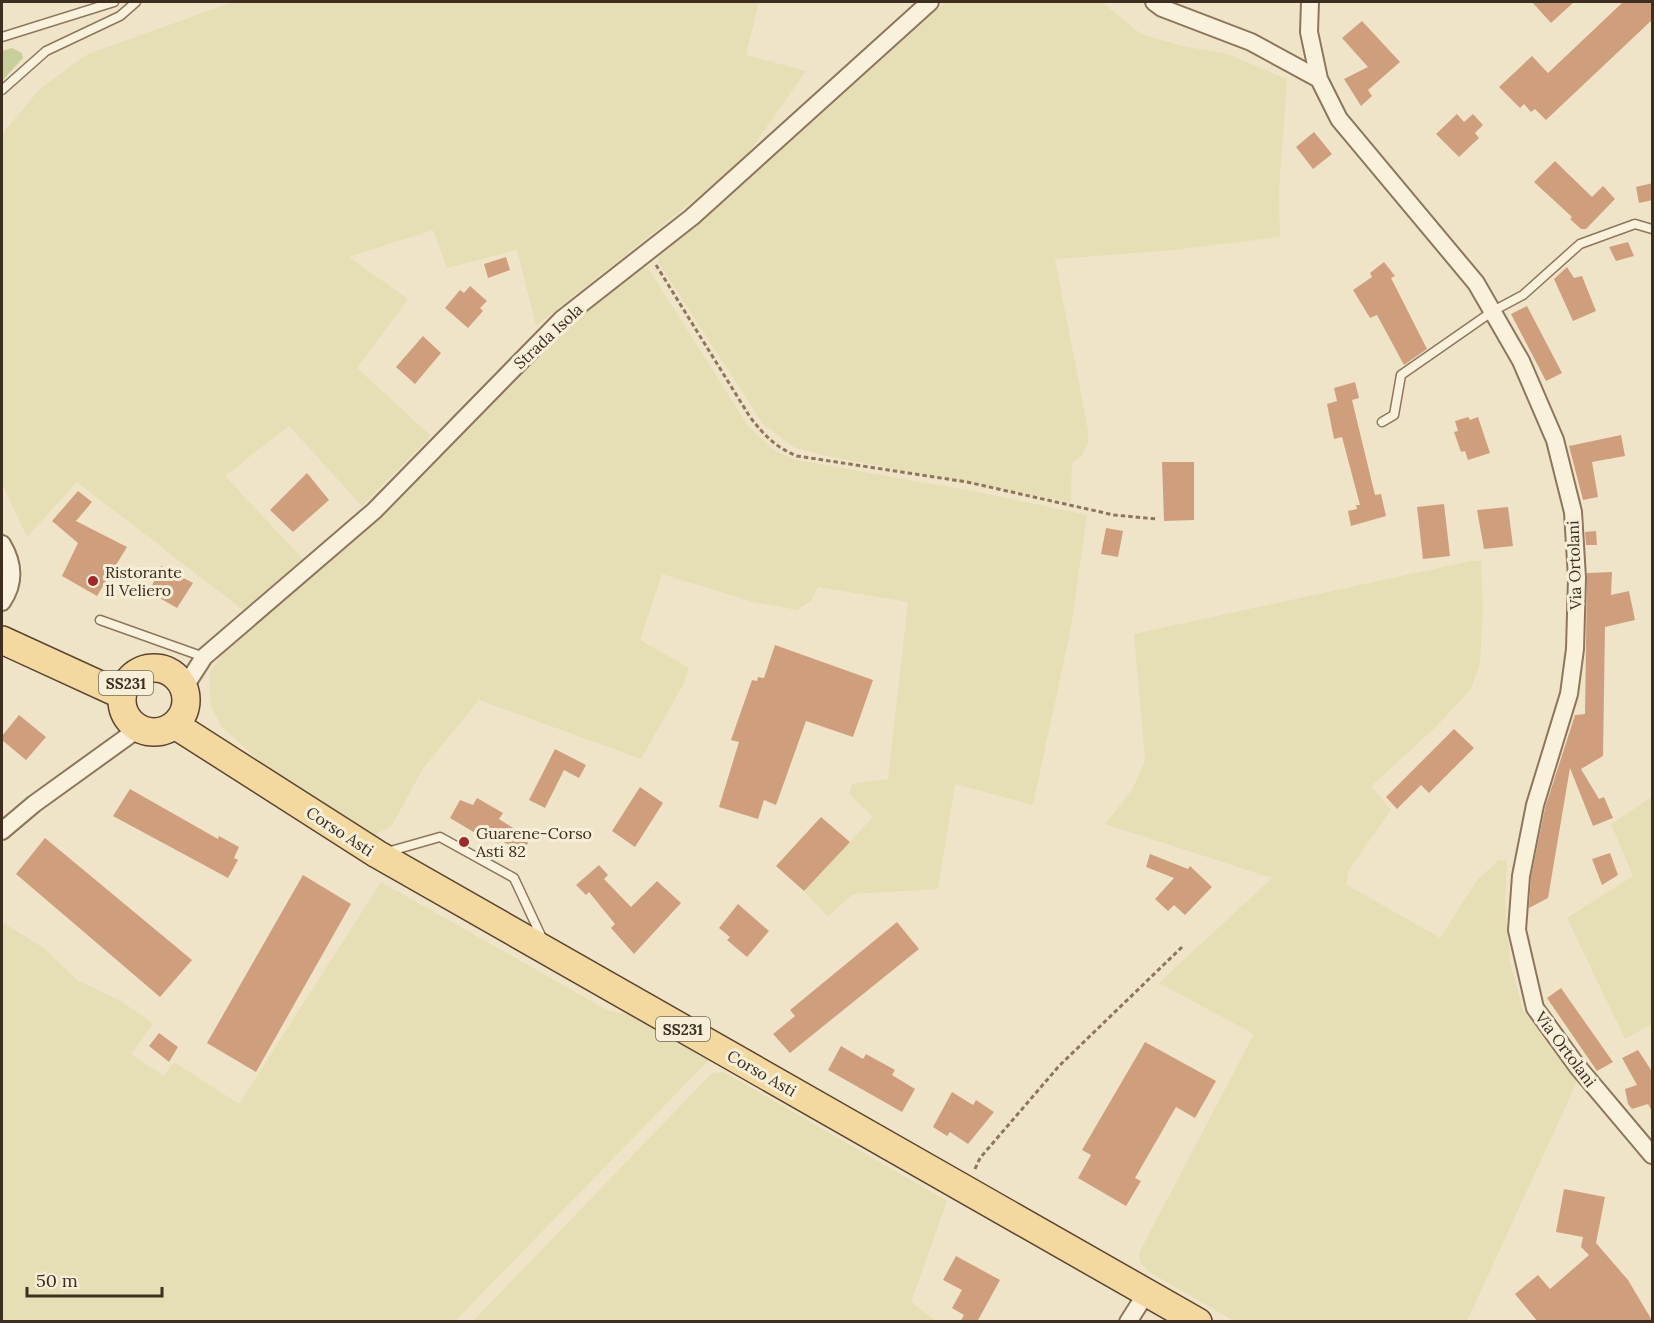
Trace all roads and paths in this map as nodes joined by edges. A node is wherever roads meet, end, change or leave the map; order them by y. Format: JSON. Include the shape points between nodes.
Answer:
{"nodes":[{"id":1,"x":114,"y":2,"type":"edge"},
{"id":2,"x":136,"y":2,"type":"edge"},
{"id":3,"x":930,"y":2,"type":"edge"},
{"id":4,"x":1154,"y":2,"type":"edge"},
{"id":5,"x":1310,"y":2,"type":"edge"},
{"id":6,"x":2,"y":37,"type":"edge"},
{"id":7,"x":1319,"y":79,"type":"junction"},
{"id":8,"x":2,"y":90,"type":"edge"},
{"id":9,"x":1653,"y":229,"type":"edge"},
{"id":10,"x":648,"y":252,"type":"junction"},
{"id":11,"x":1493,"y":311,"type":"junction"},
{"id":12,"x":1382,"y":422,"type":"dead end"},
{"id":13,"x":1157,"y":519,"type":"dead end"},
{"id":14,"x":2,"y":544,"type":"edge"},
{"id":15,"x":2,"y":602,"type":"edge"},
{"id":16,"x":100,"y":620,"type":"dead end"},
{"id":17,"x":2,"y":640,"type":"edge"},
{"id":18,"x":204,"y":657,"type":"junction"},
{"id":19,"x":184,"y":688,"type":"junction"},
{"id":20,"x":122,"y":695,"type":"junction"},
{"id":21,"x":175,"y":725,"type":"junction"},
{"id":22,"x":138,"y":729,"type":"junction"},
{"id":23,"x":2,"y":831,"type":"edge"},
{"id":24,"x":376,"y":854,"type":"junction"},
{"id":25,"x":1182,"y":947,"type":"dead end"},
{"id":26,"x":549,"y":952,"type":"junction"},
{"id":27,"x":1653,"y":1155,"type":"edge"},
{"id":28,"x":965,"y":1189,"type":"junction"},
{"id":29,"x":1147,"y":1292,"type":"junction"},
{"id":30,"x":1128,"y":1322,"type":"edge"},
{"id":31,"x":1198,"y":1322,"type":"edge"}],
"edges":[{"from":1,"to":6,"type":"lane"},
{"from":2,"to":8,"type":"lane","via":[[120,16],[46,51]]},
{"from":3,"to":10,"type":"street","name":"Strada Isola","via":[[693,217]]},
{"from":4,"to":7,"type":"street","via":[[1251,42]]},
{"from":5,"to":7,"type":"street","name":"Via Ortolani","via":[[1309,32]]},
{"from":7,"to":11,"type":"street","name":"Via Ortolani","via":[[1339,119],[1476,283]]},
{"from":9,"to":11,"type":"lane","via":[[1635,224],[1580,244],[1523,295]]},
{"from":10,"to":13,"type":"path","via":[[750,417],[780,449],[797,456],[967,482],[1114,515]]},
{"from":10,"to":18,"type":"street","name":"Strada Isola","via":[[562,319],[374,511]]},
{"from":11,"to":12,"type":"lane","via":[[1401,375],[1394,415]]},
{"from":11,"to":27,"type":"street","name":"Via Ortolani","via":[[1521,361],[1555,440],[1572,512],[1577,578],[1569,694],[1535,805],[1521,876],[1517,930],[1525,974],[1534,1008],[1577,1066]]},
{"from":14,"to":15,"type":"street","via":[[13,572]]},
{"from":16,"to":18,"type":"lane"},
{"from":17,"to":20,"type":"main road"},
{"from":18,"to":19,"type":"street","name":"Strada Isola"},
{"from":19,"to":20,"type":"main road","number":"SS231","via":[[171,672],[150,668],[131,677]]},
{"from":19,"to":21,"type":"main road","via":[[186,708]]},
{"from":20,"to":22,"type":"main road","number":"SS231","via":[[125,714]]},
{"from":21,"to":22,"type":"main road","via":[[157,733]]},
{"from":21,"to":24,"type":"main road","name":"Corso Asti","number":"SS231"},
{"from":22,"to":23,"type":"street"},
{"from":24,"to":26,"type":"main road","name":"Corso Asti","number":"SS231"},
{"from":24,"to":26,"type":"lane","via":[[440,837],[514,878]]},
{"from":25,"to":28,"type":"path","via":[[1059,1066],[981,1158]]},
{"from":26,"to":28,"type":"main road","name":"Corso Asti","number":"SS231"},
{"from":28,"to":29,"type":"main road","name":"Corso Asti","number":"SS231"},
{"from":29,"to":30,"type":"street"},
{"from":29,"to":31,"type":"main road","name":"Corso Asti","number":"SS231"}]}
